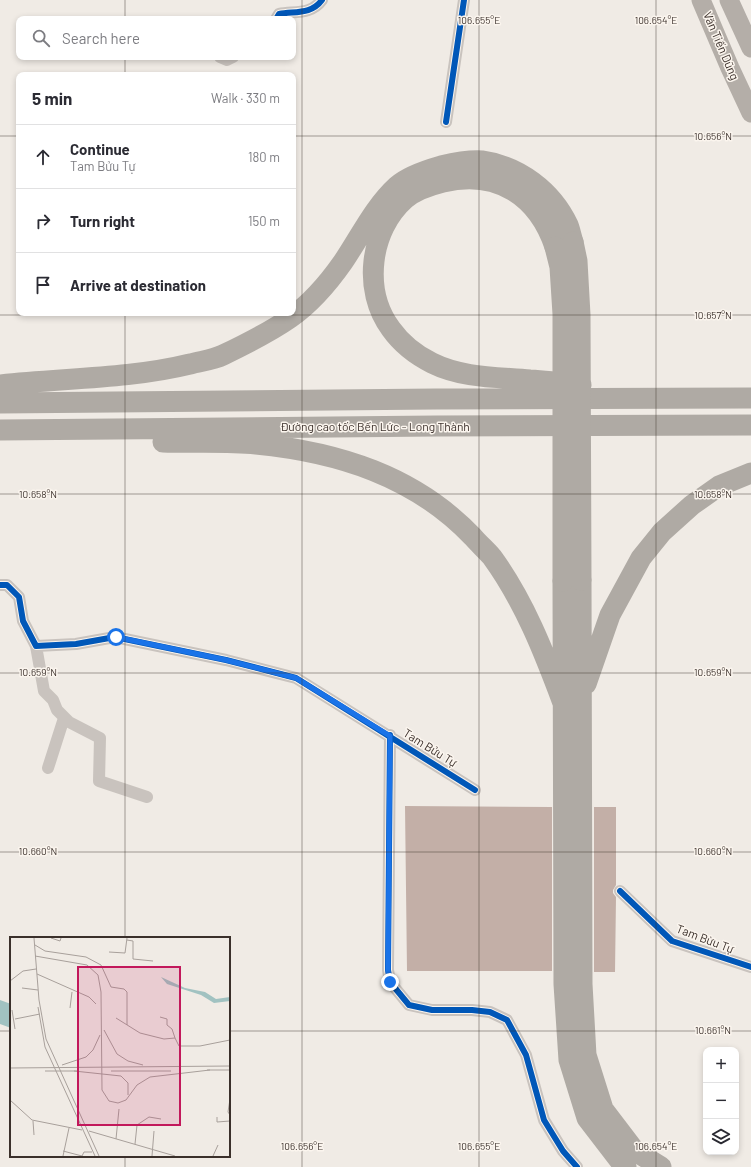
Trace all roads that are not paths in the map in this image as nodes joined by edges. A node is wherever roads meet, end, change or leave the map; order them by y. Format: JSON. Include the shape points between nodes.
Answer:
{"nodes":[{"id":1,"x":322,"y":0,"type":"edge"},
{"id":2,"x":464,"y":0,"type":"edge"},
{"id":3,"x":702,"y":0,"type":"edge"},
{"id":4,"x":729,"y":0,"type":"edge"},
{"id":5,"x":278,"y":16,"type":"edge"},
{"id":6,"x":751,"y":48,"type":"edge"},
{"id":7,"x":751,"y":113,"type":"edge"},
{"id":8,"x":446,"y":122,"type":"dead end"},
{"id":9,"x":564,"y":244,"type":"junction"},
{"id":10,"x":296,"y":313,"type":"edge"},
{"id":11,"x":292,"y":316,"type":"edge"},
{"id":12,"x":0,"y":385,"type":"edge"},
{"id":13,"x":751,"y":397,"type":"edge"},
{"id":14,"x":0,"y":403,"type":"edge"},
{"id":15,"x":751,"y":425,"type":"edge"},
{"id":16,"x":0,"y":430,"type":"edge"},
{"id":17,"x":0,"y":438,"type":"edge"},
{"id":18,"x":751,"y":473,"type":"edge"},
{"id":19,"x":0,"y":585,"type":"edge"},
{"id":20,"x":36,"y":646,"type":"junction"},
{"id":21,"x":572,"y":702,"type":"junction"},
{"id":22,"x":64,"y":718,"type":"junction"},
{"id":23,"x":390,"y":736,"type":"junction"},
{"id":24,"x":48,"y":768,"type":"dead end"},
{"id":25,"x":475,"y":790,"type":"dead end"},
{"id":26,"x":148,"y":797,"type":"dead end"},
{"id":27,"x":620,"y":891,"type":"dead end"},
{"id":28,"x":751,"y":967,"type":"edge"},
{"id":29,"x":577,"y":1167,"type":"edge"},
{"id":30,"x":626,"y":1167,"type":"edge"},
{"id":31,"x":661,"y":1167,"type":"edge"}],
"edges":[{"from":1,"to":5,"type":"street","via":[[309,10]]},
{"from":2,"to":8,"type":"street"},
{"from":3,"to":7,"type":"highway","name":"Văn Tiến Dũng"},
{"from":4,"to":6,"type":"highway"},
{"from":9,"to":10,"type":"highway","via":[[568,226],[558,208],[526,176],[506,167],[482,161],[454,163],[425,170],[398,185],[377,208],[342,264],[317,294]]},
{"from":9,"to":13,"type":"highway","via":[[531,204],[503,185],[481,179],[456,179],[430,185],[406,198],[393,211],[382,230],[375,250],[373,274],[381,311],[390,328],[408,348],[433,363],[459,373],[598,388]]},
{"from":9,"to":21,"type":"highway","bridge":true,"via":[[560,267],[572,581]]},
{"from":11,"to":12,"type":"highway","via":[[221,356],[171,368]]},
{"from":13,"to":14,"type":"highway"},
{"from":15,"to":16,"type":"highway","name":"Đường cao tốc Bến Lức - Long Thành"},
{"from":17,"to":21,"type":"highway","via":[[255,444],[313,452],[382,473],[437,505],[491,556],[511,585]]},
{"from":18,"to":21,"type":"highway","via":[[719,486],[692,505],[662,532],[641,558],[610,615]]},
{"from":19,"to":20,"type":"street","via":[[7,585],[19,597],[23,621]]},
{"from":20,"to":22,"type":"street","via":[[44,691]]},
{"from":20,"to":23,"type":"street","name":"Tam Bửu Tự","via":[[76,644],[116,637],[226,660],[296,678]]},
{"from":21,"to":30,"type":"highway","via":[[564,984],[569,1060],[587,1118]]},
{"from":21,"to":31,"type":"highway","via":[[586,1055],[603,1109],[635,1151]]},
{"from":22,"to":24,"type":"street"},
{"from":22,"to":26,"type":"street","via":[[100,738],[99,781]]},
{"from":23,"to":25,"type":"street","name":"Tam Bửu Tự"},
{"from":23,"to":29,"type":"street","via":[[390,982],[409,1005],[432,1010],[490,1012],[507,1020],[526,1055],[544,1120],[563,1151]]},
{"from":27,"to":28,"type":"street","name":"Tam Bừu Tự","via":[[672,941]]}]}
